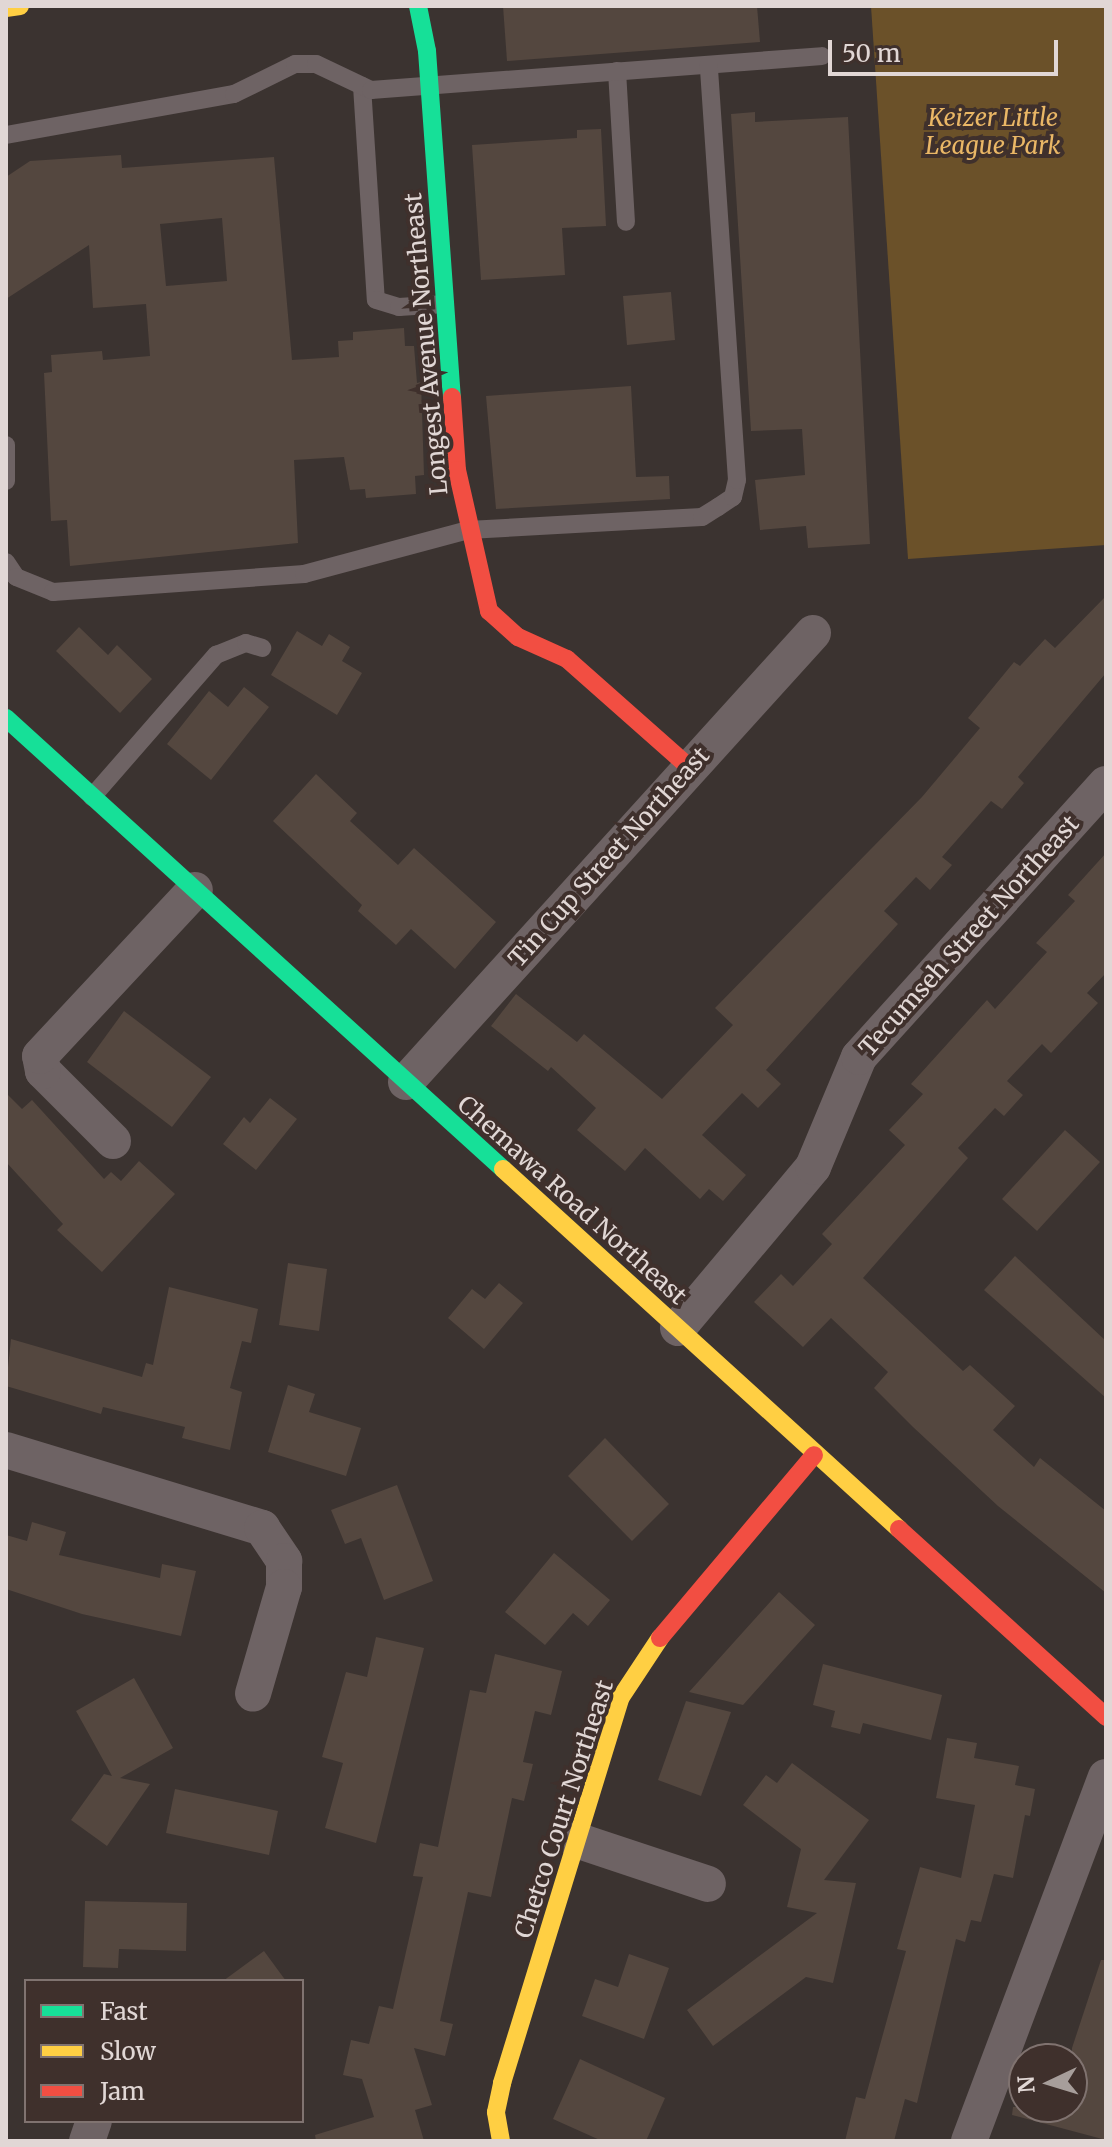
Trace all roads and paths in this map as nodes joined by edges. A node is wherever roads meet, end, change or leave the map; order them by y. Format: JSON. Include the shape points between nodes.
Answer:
{"nodes":[{"id":1,"x":20,"y":6,"type":"edge"},
{"id":2,"x":418,"y":6,"type":"edge"},
{"id":3,"x":6,"y":8,"type":"edge"},
{"id":4,"x":822,"y":56,"type":"dead end"},
{"id":5,"x":709,"y":65,"type":"junction"},
{"id":6,"x":617,"y":71,"type":"junction"},
{"id":7,"x":430,"y":85,"type":"junction"},
{"id":8,"x":362,"y":86,"type":"junction"},
{"id":9,"x":6,"y":135,"type":"edge"},
{"id":10,"x":626,"y":222,"type":"dead end"},
{"id":11,"x":445,"y":304,"type":"junction"},
{"id":12,"x":6,"y":445,"type":"edge"},
{"id":13,"x":6,"y":481,"type":"edge"},
{"id":14,"x":468,"y":530,"type":"junction"},
{"id":15,"x":6,"y":562,"type":"edge"},
{"id":16,"x":813,"y":633,"type":"dead end"},
{"id":17,"x":262,"y":648,"type":"dead end"},
{"id":18,"x":6,"y":718,"type":"edge"},
{"id":19,"x":690,"y":768,"type":"junction"},
{"id":20,"x":1106,"y":784,"type":"edge"},
{"id":21,"x":92,"y":797,"type":"junction"},
{"id":22,"x":195,"y":890,"type":"junction"},
{"id":23,"x":406,"y":1082,"type":"junction"},
{"id":24,"x":113,"y":1141,"type":"dead end"},
{"id":25,"x":678,"y":1328,"type":"junction"},
{"id":26,"x":6,"y":1450,"type":"edge"},
{"id":27,"x":814,"y":1455,"type":"junction"},
{"id":28,"x":253,"y":1694,"type":"dead end"},
{"id":29,"x":1106,"y":1717,"type":"edge"},
{"id":30,"x":1106,"y":1777,"type":"edge"},
{"id":31,"x":576,"y":1840,"type":"junction"},
{"id":32,"x":708,"y":1884,"type":"dead end"},
{"id":33,"x":501,"y":2141,"type":"edge"},
{"id":34,"x":969,"y":2141,"type":"edge"}],
"edges":[{"from":1,"to":3,"type":"street"},
{"from":2,"to":7,"type":"street","name":"Longest Avenue Northeast"},
{"from":4,"to":5,"type":"lane"},
{"from":5,"to":6,"type":"lane"},
{"from":5,"to":14,"type":"lane","via":[[737,480],[733,497],[702,517]]},
{"from":6,"to":7,"type":"lane"},
{"from":6,"to":10,"type":"lane"},
{"from":7,"to":8,"type":"lane"},
{"from":7,"to":11,"type":"street","name":"Longest Avenue Northeast"},
{"from":8,"to":9,"type":"lane","via":[[316,64],[295,64],[234,94]]},
{"from":8,"to":11,"type":"lane","via":[[376,300],[399,307]]},
{"from":11,"to":14,"type":"street","name":"Longest Avenue Northeast","via":[[457,470]]},
{"from":12,"to":13,"type":"lane"},
{"from":14,"to":15,"type":"lane","via":[[304,574],[69,591],[53,592],[16,577]]},
{"from":14,"to":19,"type":"street","name":"Longest Avenue Northeast","via":[[489,611],[502,627],[567,659]]},
{"from":16,"to":19,"type":"street","name":"Tin Cup Street Northeast"},
{"from":17,"to":21,"type":"lane","via":[[246,643],[216,655]]},
{"from":18,"to":21,"type":"street","name":"Chemawa Road Northeast"},
{"from":19,"to":23,"type":"street","name":"Tin Cup Street Northeast"},
{"from":20,"to":25,"type":"street","name":"Tecumseh Street Northeast","via":[[859,1057],[813,1167]]},
{"from":21,"to":22,"type":"street","name":"Chemawa Road Northeast"},
{"from":22,"to":23,"type":"street","name":"Chemawa Road Northeast"},
{"from":22,"to":24,"type":"street","via":[[40,1056],[43,1071]]},
{"from":23,"to":25,"type":"street","name":"Chemawa Road Northeast"},
{"from":25,"to":27,"type":"street","name":"Chemawa Road Northeast"},
{"from":26,"to":28,"type":"street","via":[[262,1528],[284,1561],[284,1587]]},
{"from":27,"to":29,"type":"street","name":"Chemawa Road Northeast"},
{"from":27,"to":31,"type":"street","name":"Chetco Court Northeast","via":[[644,1656],[621,1697]]},
{"from":30,"to":34,"type":"street"},
{"from":31,"to":32,"type":"street"},
{"from":31,"to":33,"type":"street","name":"Chetco Court Northeast","via":[[502,2083],[496,2112]]}]}
